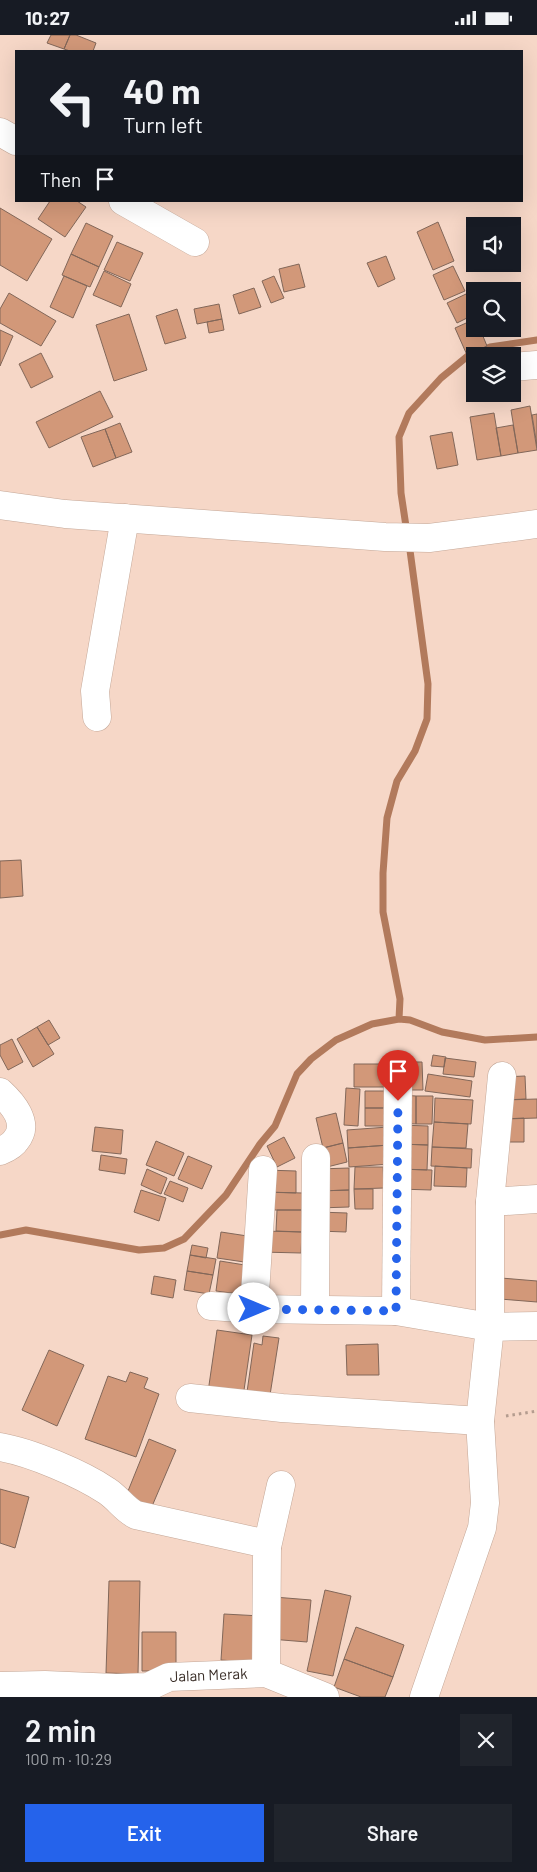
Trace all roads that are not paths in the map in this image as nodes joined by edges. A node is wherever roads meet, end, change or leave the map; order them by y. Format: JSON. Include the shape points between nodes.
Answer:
{"nodes":[{"id":1,"x":0,"y":132,"type":"edge"},
{"id":2,"x":15,"y":140,"type":"edge"},
{"id":3,"x":125,"y":202,"type":"edge"},
{"id":4,"x":195,"y":242,"type":"dead end"},
{"id":5,"x":537,"y":365,"type":"edge"},
{"id":6,"x":521,"y":366,"type":"edge"},
{"id":7,"x":0,"y":505,"type":"edge"},
{"id":8,"x":125,"y":518,"type":"junction"},
{"id":9,"x":537,"y":524,"type":"edge"},
{"id":10,"x":97,"y":717,"type":"dead end"},
{"id":11,"x":502,"y":1076,"type":"dead end"},
{"id":12,"x":398,"y":1083,"type":"dead end"},
{"id":13,"x":0,"y":1092,"type":"edge"},
{"id":14,"x":0,"y":1151,"type":"edge"},
{"id":15,"x":316,"y":1158,"type":"dead end"},
{"id":16,"x":263,"y":1170,"type":"dead end"},
{"id":17,"x":537,"y":1199,"type":"edge"},
{"id":18,"x":490,"y":1202,"type":"junction"},
{"id":19,"x":211,"y":1306,"type":"dead end"},
{"id":20,"x":254,"y":1309,"type":"junction"},
{"id":21,"x":315,"y":1309,"type":"junction"},
{"id":22,"x":396,"y":1311,"type":"junction"},
{"id":23,"x":537,"y":1326,"type":"edge"},
{"id":24,"x":490,"y":1327,"type":"junction"},
{"id":25,"x":190,"y":1399,"type":"dead end"},
{"id":26,"x":480,"y":1421,"type":"junction"},
{"id":27,"x":0,"y":1447,"type":"edge"},
{"id":28,"x":281,"y":1485,"type":"dead end"},
{"id":29,"x":267,"y":1547,"type":"junction"},
{"id":30,"x":266,"y":1673,"type":"junction"},
{"id":31,"x":0,"y":1686,"type":"edge"},
{"id":32,"x":146,"y":1692,"type":"edge"},
{"id":33,"x":325,"y":1697,"type":"edge"},
{"id":34,"x":424,"y":1697,"type":"edge"}],
"edges":[{"from":1,"to":2,"type":"street"},
{"from":3,"to":4,"type":"street"},
{"from":5,"to":6,"type":"street"},
{"from":7,"to":8,"type":"street"},
{"from":8,"to":9,"type":"street","via":[[429,539]]},
{"from":8,"to":10,"type":"street","via":[[95,691]]},
{"from":11,"to":18,"type":"street"},
{"from":12,"to":22,"type":"street"},
{"from":13,"to":14,"type":"street","via":[[19,1114],[21,1128],[17,1140]]},
{"from":15,"to":21,"type":"street"},
{"from":16,"to":20,"type":"street"},
{"from":17,"to":18,"type":"street"},
{"from":18,"to":24,"type":"street"},
{"from":19,"to":20,"type":"street"},
{"from":20,"to":21,"type":"street"},
{"from":21,"to":22,"type":"street"},
{"from":22,"to":24,"type":"street"},
{"from":23,"to":24,"type":"street"},
{"from":24,"to":26,"type":"street"},
{"from":25,"to":26,"type":"street"},
{"from":26,"to":34,"type":"street","via":[[485,1503],[482,1528]]},
{"from":27,"to":29,"type":"street","via":[[50,1463],[101,1486],[136,1515],[258,1542]]},
{"from":28,"to":29,"type":"street"},
{"from":29,"to":30,"type":"street"},
{"from":30,"to":32,"type":"street","name":"Jalan Merak","via":[[169,1677]]},
{"from":30,"to":33,"type":"street","name":"Jalan Merak"},
{"from":31,"to":32,"type":"street","name":"Jalan Merak","via":[[44,1685]]}]}
